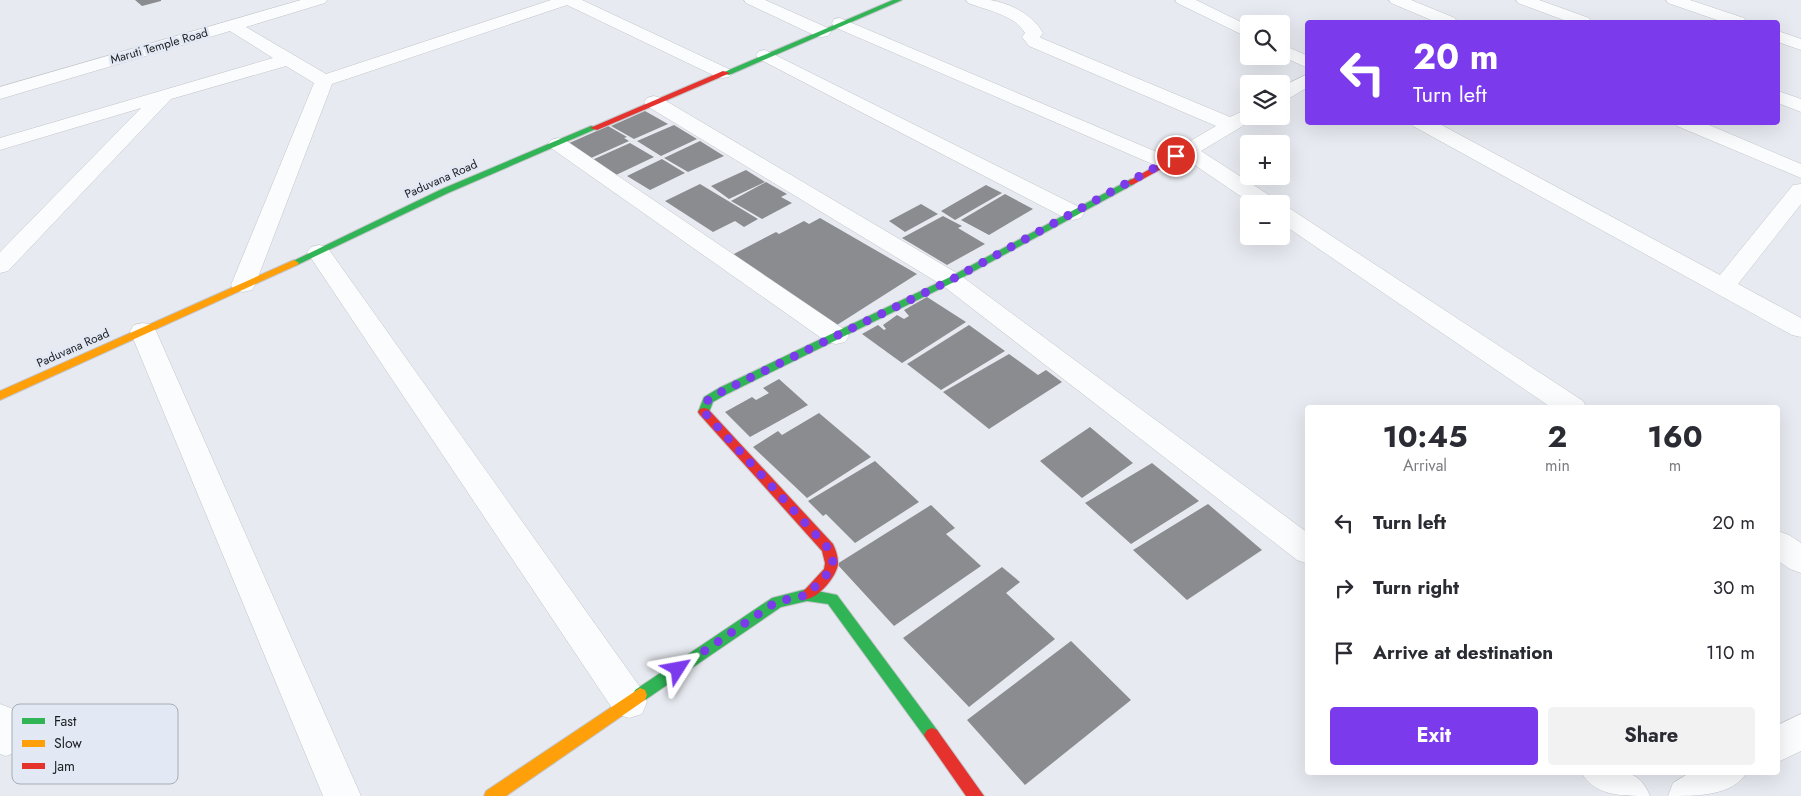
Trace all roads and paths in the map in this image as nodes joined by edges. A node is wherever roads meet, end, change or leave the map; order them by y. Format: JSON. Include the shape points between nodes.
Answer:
{"nodes":[{"id":1,"x":319,"y":0,"type":"edge"},
{"id":2,"x":568,"y":0,"type":"edge"},
{"id":3,"x":752,"y":0,"type":"edge"},
{"id":4,"x":899,"y":0,"type":"edge"},
{"id":5,"x":974,"y":0,"type":"edge"},
{"id":6,"x":1183,"y":0,"type":"edge"},
{"id":7,"x":1396,"y":0,"type":"edge"},
{"id":8,"x":1524,"y":0,"type":"edge"},
{"id":9,"x":1674,"y":0,"type":"edge"},
{"id":10,"x":1444,"y":20,"type":"edge"},
{"id":11,"x":1577,"y":20,"type":"edge"},
{"id":12,"x":1732,"y":20,"type":"edge"},
{"id":13,"x":840,"y":23,"type":"junction"},
{"id":14,"x":231,"y":25,"type":"junction"},
{"id":15,"x":1240,"y":28,"type":"edge"},
{"id":16,"x":822,"y":32,"type":"junction"},
{"id":17,"x":1780,"y":37,"type":"edge"},
{"id":18,"x":1801,"y":45,"type":"edge"},
{"id":19,"x":1290,"y":53,"type":"edge"},
{"id":20,"x":765,"y":55,"type":"junction"},
{"id":21,"x":289,"y":59,"type":"junction"},
{"id":22,"x":1305,"y":61,"type":"edge"},
{"id":23,"x":723,"y":74,"type":"junction"},
{"id":24,"x":324,"y":81,"type":"junction"},
{"id":25,"x":1305,"y":81,"type":"edge"},
{"id":26,"x":1290,"y":90,"type":"edge"},
{"id":27,"x":0,"y":93,"type":"edge"},
{"id":28,"x":164,"y":95,"type":"junction"},
{"id":29,"x":1780,"y":98,"type":"edge"},
{"id":30,"x":654,"y":102,"type":"junction"},
{"id":31,"x":1801,"y":106,"type":"edge"},
{"id":32,"x":1240,"y":120,"type":"edge"},
{"id":33,"x":1231,"y":125,"type":"junction"},
{"id":34,"x":1426,"y":125,"type":"edge"},
{"id":35,"x":1691,"y":125,"type":"edge"},
{"id":36,"x":0,"y":144,"type":"edge"},
{"id":37,"x":558,"y":144,"type":"junction"},
{"id":38,"x":1187,"y":151,"type":"junction"},
{"id":39,"x":1164,"y":162,"type":"junction"},
{"id":40,"x":1801,"y":172,"type":"edge"},
{"id":41,"x":1801,"y":190,"type":"edge"},
{"id":42,"x":1253,"y":195,"type":"edge"},
{"id":43,"x":1073,"y":213,"type":"junction"},
{"id":44,"x":1290,"y":219,"type":"edge"},
{"id":45,"x":319,"y":252,"type":"junction"},
{"id":46,"x":0,"y":266,"type":"edge"},
{"id":47,"x":951,"y":280,"type":"junction"},
{"id":48,"x":243,"y":285,"type":"junction"},
{"id":49,"x":1723,"y":286,"type":"junction"},
{"id":50,"x":1801,"y":329,"type":"edge"},
{"id":51,"x":143,"y":331,"type":"junction"},
{"id":52,"x":836,"y":336,"type":"junction"},
{"id":53,"x":4,"y":389,"type":"edge"},
{"id":54,"x":1569,"y":405,"type":"edge"},
{"id":55,"x":1780,"y":545,"type":"edge"},
{"id":56,"x":1305,"y":548,"type":"edge"},
{"id":57,"x":1801,"y":560,"type":"edge"},
{"id":58,"x":807,"y":595,"type":"junction"},
{"id":59,"x":630,"y":702,"type":"junction"},
{"id":60,"x":1801,"y":731,"type":"edge"},
{"id":61,"x":1780,"y":743,"type":"edge"},
{"id":62,"x":1604,"y":775,"type":"edge"},
{"id":63,"x":1723,"y":775,"type":"edge"},
{"id":64,"x":342,"y":796,"type":"edge"},
{"id":65,"x":492,"y":796,"type":"edge"},
{"id":66,"x":976,"y":796,"type":"edge"},
{"id":67,"x":1631,"y":796,"type":"edge"},
{"id":68,"x":1686,"y":796,"type":"edge"}],
"edges":[{"from":1,"to":14,"type":"street","name":"Maruti Temple Road"},
{"from":2,"to":23,"type":"street"},
{"from":2,"to":24,"type":"street"},
{"from":3,"to":16,"type":"street"},
{"from":4,"to":13,"type":"street","name":"Paduvana Road"},
{"from":5,"to":33,"type":"street","via":[[1023,19],[1032,26],[1035,42]]},
{"from":6,"to":15,"type":"street"},
{"from":7,"to":10,"type":"street"},
{"from":8,"to":11,"type":"street"},
{"from":9,"to":12,"type":"street"},
{"from":13,"to":16,"type":"street","name":"Paduvana Road"},
{"from":13,"to":39,"type":"street"},
{"from":14,"to":21,"type":"street"},
{"from":14,"to":27,"type":"street","name":"Maruti Temple Road"},
{"from":16,"to":20,"type":"street","name":"Paduvana Road"},
{"from":17,"to":18,"type":"street"},
{"from":19,"to":22,"type":"street"},
{"from":20,"to":23,"type":"street","name":"Paduvana Road"},
{"from":20,"to":43,"type":"street"},
{"from":21,"to":24,"type":"street"},
{"from":21,"to":28,"type":"street"},
{"from":23,"to":30,"type":"street","name":"Paduvana Road"},
{"from":24,"to":48,"type":"street"},
{"from":25,"to":26,"type":"street"},
{"from":28,"to":36,"type":"street"},
{"from":28,"to":46,"type":"street"},
{"from":29,"to":31,"type":"street"},
{"from":30,"to":37,"type":"street","name":"Paduvana Road"},
{"from":30,"to":47,"type":"street"},
{"from":32,"to":33,"type":"street"},
{"from":33,"to":38,"type":"street"},
{"from":34,"to":49,"type":"street"},
{"from":35,"to":40,"type":"street"},
{"from":37,"to":45,"type":"street","name":"Paduvana Road","via":[[445,191]]},
{"from":37,"to":52,"type":"street"},
{"from":38,"to":39,"type":"street"},
{"from":38,"to":42,"type":"street"},
{"from":39,"to":43,"type":"street"},
{"from":41,"to":49,"type":"street"},
{"from":43,"to":47,"type":"street"},
{"from":44,"to":54,"type":"street"},
{"from":45,"to":48,"type":"street","name":"Paduvana Road"},
{"from":45,"to":59,"type":"street"},
{"from":47,"to":52,"type":"street"},
{"from":47,"to":56,"type":"street"},
{"from":48,"to":51,"type":"street","name":"Paduvana Road"},
{"from":49,"to":50,"type":"street"},
{"from":51,"to":53,"type":"street","name":"Paduvana Road"},
{"from":51,"to":64,"type":"street"},
{"from":52,"to":58,"type":"street","via":[[723,391],[708,400],[704,412],[828,548],[833,559],[832,569]]},
{"from":55,"to":57,"type":"street"},
{"from":58,"to":59,"type":"street","via":[[776,602]]},
{"from":58,"to":66,"type":"street","via":[[832,599]]},
{"from":59,"to":65,"type":"street"},
{"from":60,"to":61,"type":"street"},
{"from":62,"to":67,"type":"street"},
{"from":63,"to":68,"type":"street"}]}
